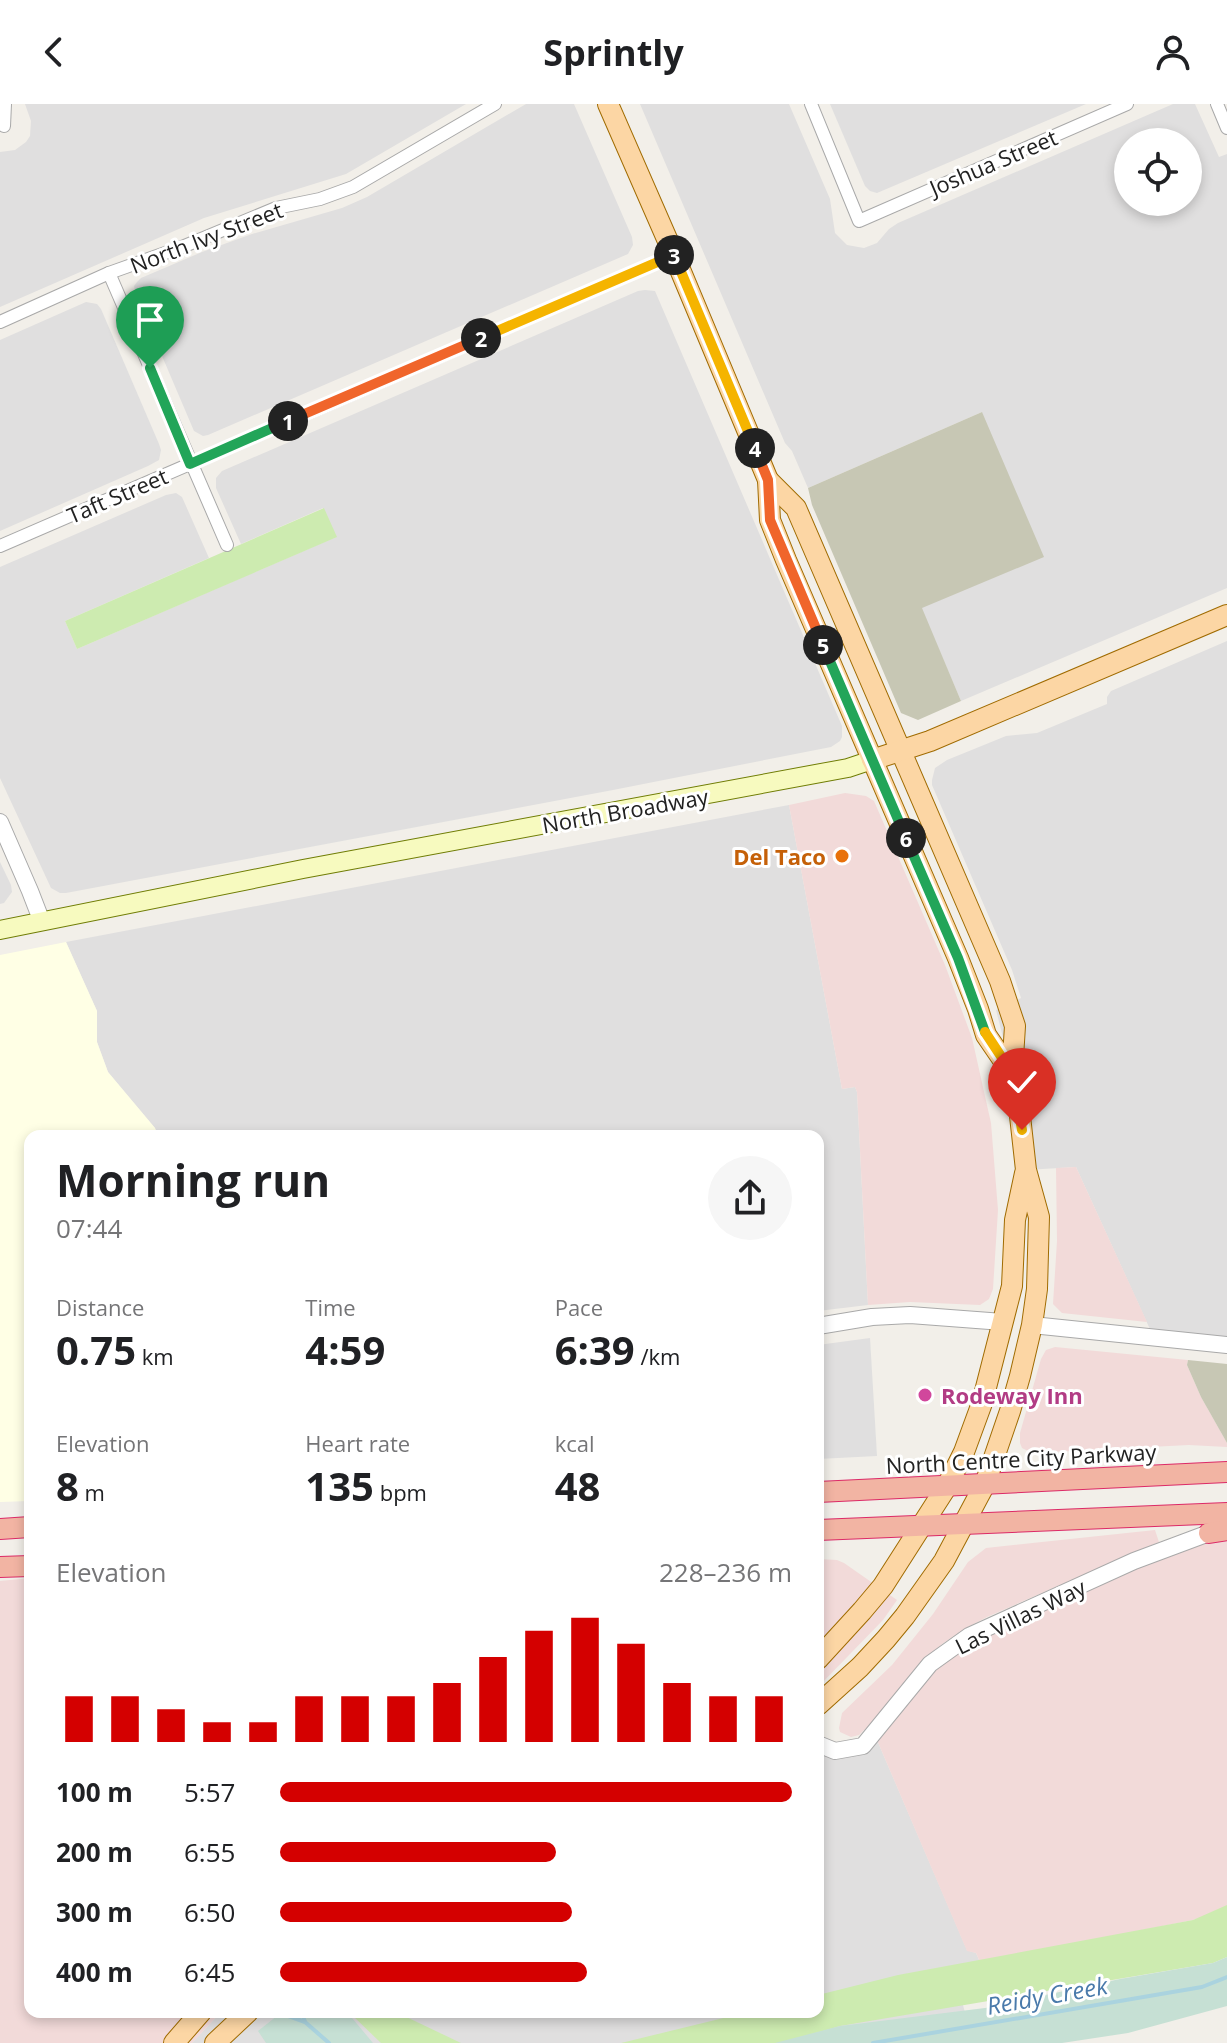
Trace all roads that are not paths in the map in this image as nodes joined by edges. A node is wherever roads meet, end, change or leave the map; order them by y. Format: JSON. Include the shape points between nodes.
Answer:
{"nodes":[{"id":1,"x":5,"y":104,"type":"edge"},
{"id":2,"x":495,"y":104,"type":"edge"},
{"id":3,"x":608,"y":104,"type":"edge"},
{"id":4,"x":811,"y":104,"type":"edge"},
{"id":5,"x":1127,"y":104,"type":"edge"},
{"id":6,"x":1217,"y":104,"type":"edge"},
{"id":7,"x":4,"y":126,"type":"dead end"},
{"id":8,"x":1227,"y":128,"type":"edge"},
{"id":9,"x":674,"y":255,"type":"junction"},
{"id":10,"x":109,"y":273,"type":"junction"},
{"id":11,"x":0,"y":322,"type":"edge"},
{"id":12,"x":190,"y":464,"type":"junction"},
{"id":13,"x":768,"y":480,"type":"junction"},
{"id":14,"x":227,"y":545,"type":"dead end"},
{"id":15,"x":0,"y":546,"type":"edge"},
{"id":16,"x":1227,"y":615,"type":"edge"},
{"id":17,"x":902,"y":750,"type":"junction"},
{"id":18,"x":872,"y":760,"type":"junction"},
{"id":19,"x":0,"y":822,"type":"edge"},
{"id":20,"x":42,"y":922,"type":"junction"},
{"id":21,"x":0,"y":930,"type":"edge"},
{"id":22,"x":1012,"y":1073,"type":"junction"},
{"id":23,"x":1026,"y":1170,"type":"junction"},
{"id":24,"x":1003,"y":1322,"type":"junction"},
{"id":25,"x":824,"y":1325,"type":"edge"},
{"id":26,"x":1032,"y":1325,"type":"junction"},
{"id":27,"x":1227,"y":1345,"type":"edge"},
{"id":28,"x":1227,"y":1472,"type":"edge"},
{"id":29,"x":985,"y":1484,"type":"junction"},
{"id":30,"x":947,"y":1486,"type":"junction"},
{"id":31,"x":824,"y":1492,"type":"edge"},
{"id":32,"x":1227,"y":1513,"type":"edge"},
{"id":33,"x":965,"y":1524,"type":"junction"},
{"id":34,"x":923,"y":1526,"type":"junction"},
{"id":35,"x":24,"y":1527,"type":"edge"},
{"id":36,"x":0,"y":1529,"type":"edge"},
{"id":37,"x":824,"y":1530,"type":"edge"},
{"id":38,"x":1218,"y":1532,"type":"edge"},
{"id":39,"x":24,"y":1566,"type":"edge"},
{"id":40,"x":0,"y":1567,"type":"edge"},
{"id":41,"x":24,"y":1567,"type":"edge"},
{"id":42,"x":0,"y":1574,"type":"edge"},
{"id":43,"x":824,"y":1652,"type":"edge"},
{"id":44,"x":824,"y":1700,"type":"edge"},
{"id":45,"x":824,"y":1746,"type":"edge"},
{"id":46,"x":196,"y":2018,"type":"edge"},
{"id":47,"x":242,"y":2018,"type":"edge"},
{"id":48,"x":174,"y":2043,"type":"edge"},
{"id":49,"x":215,"y":2043,"type":"edge"}],
"edges":[{"from":1,"to":7,"type":"street"},
{"from":2,"to":10,"type":"street","name":"North Ivy Street","via":[[353,187],[276,208]]},
{"from":3,"to":9,"type":"main road"},
{"from":4,"to":5,"type":"street","name":"Joshua Street","via":[[859,221]]},
{"from":6,"to":8,"type":"street"},
{"from":9,"to":12,"type":"street","name":"Taft Street"},
{"from":9,"to":13,"type":"main road"},
{"from":10,"to":11,"type":"street","name":"North Ivy Street"},
{"from":10,"to":12,"type":"street"},
{"from":12,"to":14,"type":"street"},
{"from":12,"to":15,"type":"street","name":"Taft Street"},
{"from":13,"to":17,"type":"main road","via":[[796,508]]},
{"from":13,"to":18,"type":"main road","via":[[770,520]]},
{"from":16,"to":17,"type":"main road","name":"North Broadway"},
{"from":17,"to":18,"type":"main road","name":"North Broadway"},
{"from":17,"to":22,"type":"main road","via":[[1001,984],[1015,1026]]},
{"from":18,"to":20,"type":"main road","name":"North Broadway"},
{"from":18,"to":22,"type":"main road","via":[[986,1035]]},
{"from":19,"to":20,"type":"street"},
{"from":20,"to":21,"type":"main road","name":"North Broadway"},
{"from":22,"to":23,"type":"main road"},
{"from":23,"to":24,"type":"main road"},
{"from":23,"to":26,"type":"main road","via":[[1039,1217]]},
{"from":24,"to":25,"type":"street","via":[[910,1315]]},
{"from":24,"to":30,"type":"main road","via":[[980,1408]]},
{"from":26,"to":27,"type":"street"},
{"from":26,"to":29,"type":"main road"},
{"from":28,"to":29,"type":"highway","name":"North Centre City Parkway"},
{"from":29,"to":30,"type":"highway","name":"North Centre City Parkway"},
{"from":29,"to":33,"type":"main road"},
{"from":30,"to":31,"type":"highway","name":"North Centre City Parkway"},
{"from":30,"to":34,"type":"main road"},
{"from":32,"to":33,"type":"highway"},
{"from":33,"to":34,"type":"highway"},
{"from":33,"to":44,"type":"main road","via":[[905,1616]]},
{"from":34,"to":37,"type":"highway"},
{"from":34,"to":43,"type":"main road","via":[[869,1603]]},
{"from":35,"to":36,"type":"highway"},
{"from":38,"to":45,"type":"street","name":"Las Villas Way","via":[[1134,1561],[969,1636],[930,1664],[863,1746],[835,1751]]},
{"from":39,"to":40,"type":"highway"},
{"from":41,"to":42,"type":"highway"},
{"from":46,"to":48,"type":"main road"},
{"from":47,"to":49,"type":"main road"}]}
